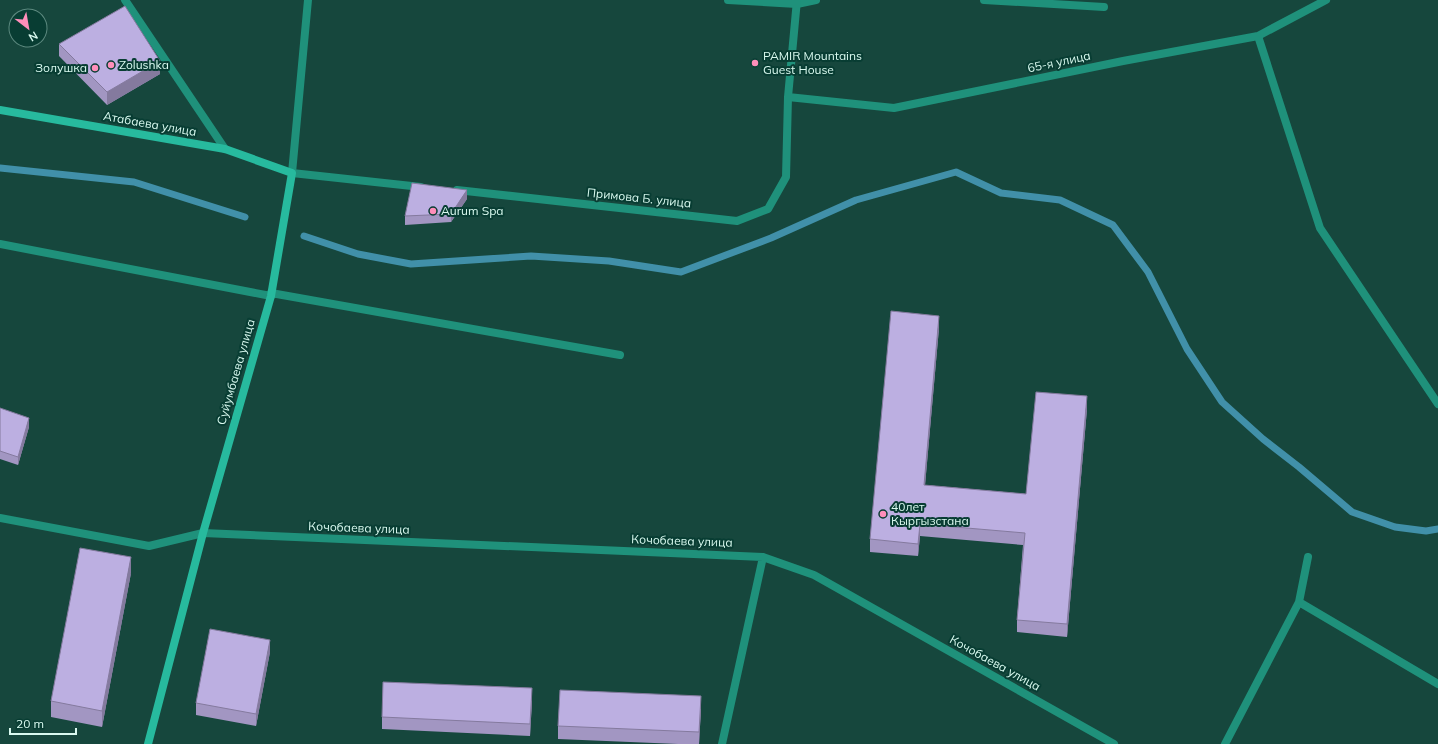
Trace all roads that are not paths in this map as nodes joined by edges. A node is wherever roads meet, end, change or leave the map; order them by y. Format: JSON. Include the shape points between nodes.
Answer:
{"nodes":[{"id":1,"x":125,"y":0,"type":"edge"},
{"id":2,"x":308,"y":0,"type":"edge"},
{"id":3,"x":728,"y":0,"type":"edge"},
{"id":4,"x":816,"y":0,"type":"edge"},
{"id":5,"x":984,"y":0,"type":"edge"},
{"id":6,"x":1326,"y":0,"type":"edge"},
{"id":7,"x":797,"y":2,"type":"edge"},
{"id":8,"x":1104,"y":7,"type":"dead end"},
{"id":9,"x":1258,"y":36,"type":"junction"},
{"id":10,"x":788,"y":97,"type":"junction"},
{"id":11,"x":0,"y":110,"type":"edge"},
{"id":12,"x":225,"y":149,"type":"junction"},
{"id":13,"x":292,"y":173,"type":"junction"},
{"id":14,"x":427,"y":187,"type":"edge"},
{"id":15,"x":451,"y":190,"type":"edge"},
{"id":16,"x":0,"y":244,"type":"edge"},
{"id":17,"x":271,"y":294,"type":"junction"},
{"id":18,"x":620,"y":355,"type":"dead end"},
{"id":19,"x":1438,"y":404,"type":"edge"},
{"id":20,"x":0,"y":518,"type":"edge"},
{"id":21,"x":203,"y":533,"type":"junction"},
{"id":22,"x":763,"y":557,"type":"junction"},
{"id":23,"x":1308,"y":557,"type":"dead end"},
{"id":24,"x":1299,"y":602,"type":"junction"},
{"id":25,"x":1438,"y":684,"type":"edge"},
{"id":26,"x":148,"y":744,"type":"edge"},
{"id":27,"x":722,"y":744,"type":"edge"},
{"id":28,"x":1114,"y":744,"type":"edge"},
{"id":29,"x":1225,"y":744,"type":"edge"}],
"edges":[{"from":1,"to":12,"type":"street"},
{"from":2,"to":13,"type":"street","name":"Суйумбаева улица"},
{"from":3,"to":7,"type":"street"},
{"from":4,"to":7,"type":"street"},
{"from":5,"to":8,"type":"street"},
{"from":6,"to":9,"type":"street","name":"65-я улица"},
{"from":7,"to":10,"type":"street","name":"Примова Б. улица"},
{"from":9,"to":10,"type":"street","name":"65-я улица","via":[[894,108]]},
{"from":9,"to":19,"type":"street","via":[[1320,228]]},
{"from":10,"to":15,"type":"street","name":"Примова Б. улица","via":[[786,177],[768,209],[737,221]]},
{"from":11,"to":12,"type":"main road","name":"Атабаева улица"},
{"from":12,"to":13,"type":"main road","name":"Атабаева улица"},
{"from":13,"to":14,"type":"street"},
{"from":13,"to":17,"type":"main road","name":"Суйумбаева улица"},
{"from":16,"to":17,"type":"street"},
{"from":17,"to":18,"type":"street"},
{"from":17,"to":21,"type":"main road","name":"Суйумбаева улица"},
{"from":20,"to":21,"type":"street","name":"Кочобаева улица","via":[[149,546]]},
{"from":21,"to":22,"type":"street","name":"Кочобаева улица"},
{"from":21,"to":26,"type":"main road","name":"Суйумбаева улица"},
{"from":22,"to":27,"type":"street"},
{"from":22,"to":28,"type":"street","name":"Кочобаева улица","via":[[814,575]]},
{"from":23,"to":24,"type":"street"},
{"from":24,"to":25,"type":"street"},
{"from":24,"to":29,"type":"street"}]}
